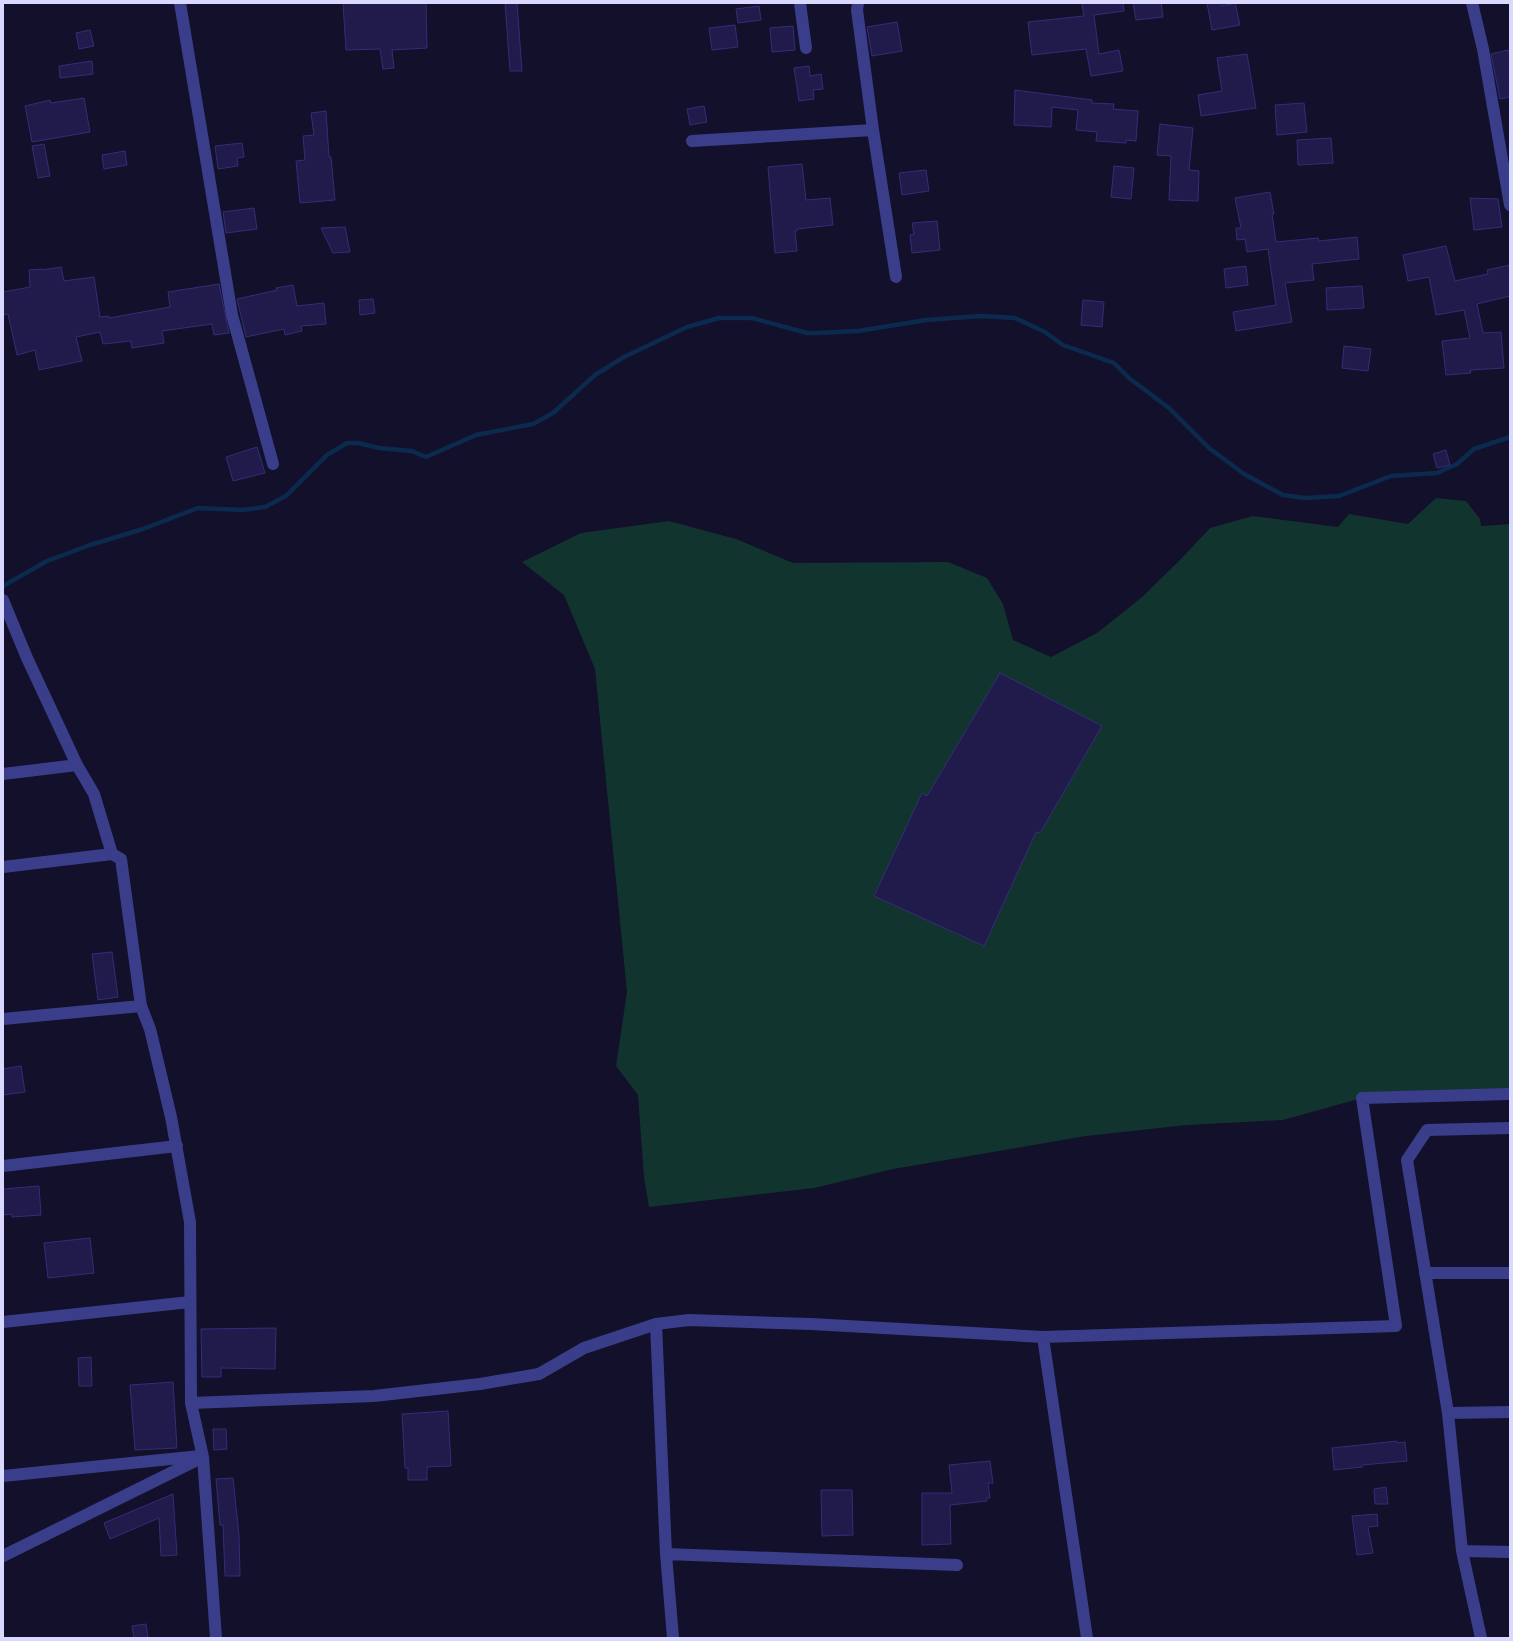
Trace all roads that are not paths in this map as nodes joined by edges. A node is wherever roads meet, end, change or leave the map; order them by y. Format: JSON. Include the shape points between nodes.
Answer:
{"nodes":[{"id":1,"x":180,"y":3,"type":"edge"},
{"id":2,"x":800,"y":3,"type":"edge"},
{"id":3,"x":858,"y":3,"type":"edge"},
{"id":4,"x":1472,"y":3,"type":"edge"},
{"id":5,"x":806,"y":48,"type":"dead end"},
{"id":6,"x":873,"y":130,"type":"junction"},
{"id":7,"x":692,"y":141,"type":"dead end"},
{"id":8,"x":1510,"y":205,"type":"edge"},
{"id":9,"x":896,"y":277,"type":"dead end"},
{"id":10,"x":273,"y":464,"type":"dead end"},
{"id":11,"x":3,"y":600,"type":"edge"},
{"id":12,"x":77,"y":765,"type":"junction"},
{"id":13,"x":3,"y":774,"type":"edge"},
{"id":14,"x":112,"y":854,"type":"junction"},
{"id":15,"x":3,"y":867,"type":"edge"},
{"id":16,"x":141,"y":1006,"type":"junction"},
{"id":17,"x":3,"y":1019,"type":"edge"},
{"id":18,"x":1510,"y":1094,"type":"edge"},
{"id":19,"x":1510,"y":1128,"type":"edge"},
{"id":20,"x":177,"y":1146,"type":"junction"},
{"id":21,"x":3,"y":1166,"type":"edge"},
{"id":22,"x":1425,"y":1273,"type":"junction"},
{"id":23,"x":1510,"y":1273,"type":"edge"},
{"id":24,"x":190,"y":1302,"type":"junction"},
{"id":25,"x":3,"y":1322,"type":"edge"},
{"id":26,"x":656,"y":1324,"type":"junction"},
{"id":27,"x":1043,"y":1337,"type":"junction"},
{"id":28,"x":192,"y":1403,"type":"junction"},
{"id":29,"x":1510,"y":1412,"type":"edge"},
{"id":30,"x":1448,"y":1413,"type":"junction"},
{"id":31,"x":203,"y":1456,"type":"junction"},
{"id":32,"x":3,"y":1476,"type":"edge"},
{"id":33,"x":1462,"y":1551,"type":"junction"},
{"id":34,"x":1510,"y":1552,"type":"edge"},
{"id":35,"x":666,"y":1554,"type":"junction"},
{"id":36,"x":3,"y":1556,"type":"edge"},
{"id":37,"x":957,"y":1565,"type":"dead end"},
{"id":38,"x":216,"y":1638,"type":"edge"},
{"id":39,"x":673,"y":1638,"type":"edge"},
{"id":40,"x":1087,"y":1638,"type":"edge"},
{"id":41,"x":1481,"y":1638,"type":"edge"}],
"edges":[{"from":1,"to":10,"type":"street","via":[[232,315]]},
{"from":2,"to":5,"type":"street"},
{"from":3,"to":6,"type":"street"},
{"from":4,"to":8,"type":"street"},
{"from":6,"to":7,"type":"street"},
{"from":6,"to":9,"type":"street"},
{"from":11,"to":12,"type":"street"},
{"from":12,"to":13,"type":"street"},
{"from":12,"to":14,"type":"street","via":[[94,794]]},
{"from":14,"to":15,"type":"street"},
{"from":14,"to":16,"type":"street","via":[[121,859]]},
{"from":16,"to":17,"type":"street"},
{"from":16,"to":20,"type":"street","via":[[151,1036]]},
{"from":18,"to":27,"type":"street","via":[[1362,1098],[1396,1326]]},
{"from":19,"to":22,"type":"street","via":[[1427,1130],[1407,1160]]},
{"from":20,"to":21,"type":"street"},
{"from":20,"to":24,"type":"street","via":[[190,1222]]},
{"from":22,"to":23,"type":"street"},
{"from":22,"to":30,"type":"street"},
{"from":24,"to":25,"type":"street"},
{"from":24,"to":28,"type":"street"},
{"from":26,"to":27,"type":"street","via":[[688,1320],[811,1324]]},
{"from":26,"to":28,"type":"street","via":[[584,1348],[539,1374],[480,1384],[374,1396]]},
{"from":26,"to":35,"type":"street"},
{"from":27,"to":40,"type":"street"},
{"from":28,"to":31,"type":"street"},
{"from":29,"to":30,"type":"street"},
{"from":30,"to":33,"type":"street"},
{"from":31,"to":32,"type":"street"},
{"from":31,"to":36,"type":"street"},
{"from":31,"to":38,"type":"street"},
{"from":33,"to":34,"type":"street"},
{"from":33,"to":41,"type":"street"},
{"from":35,"to":37,"type":"street"},
{"from":35,"to":39,"type":"street"}]}
